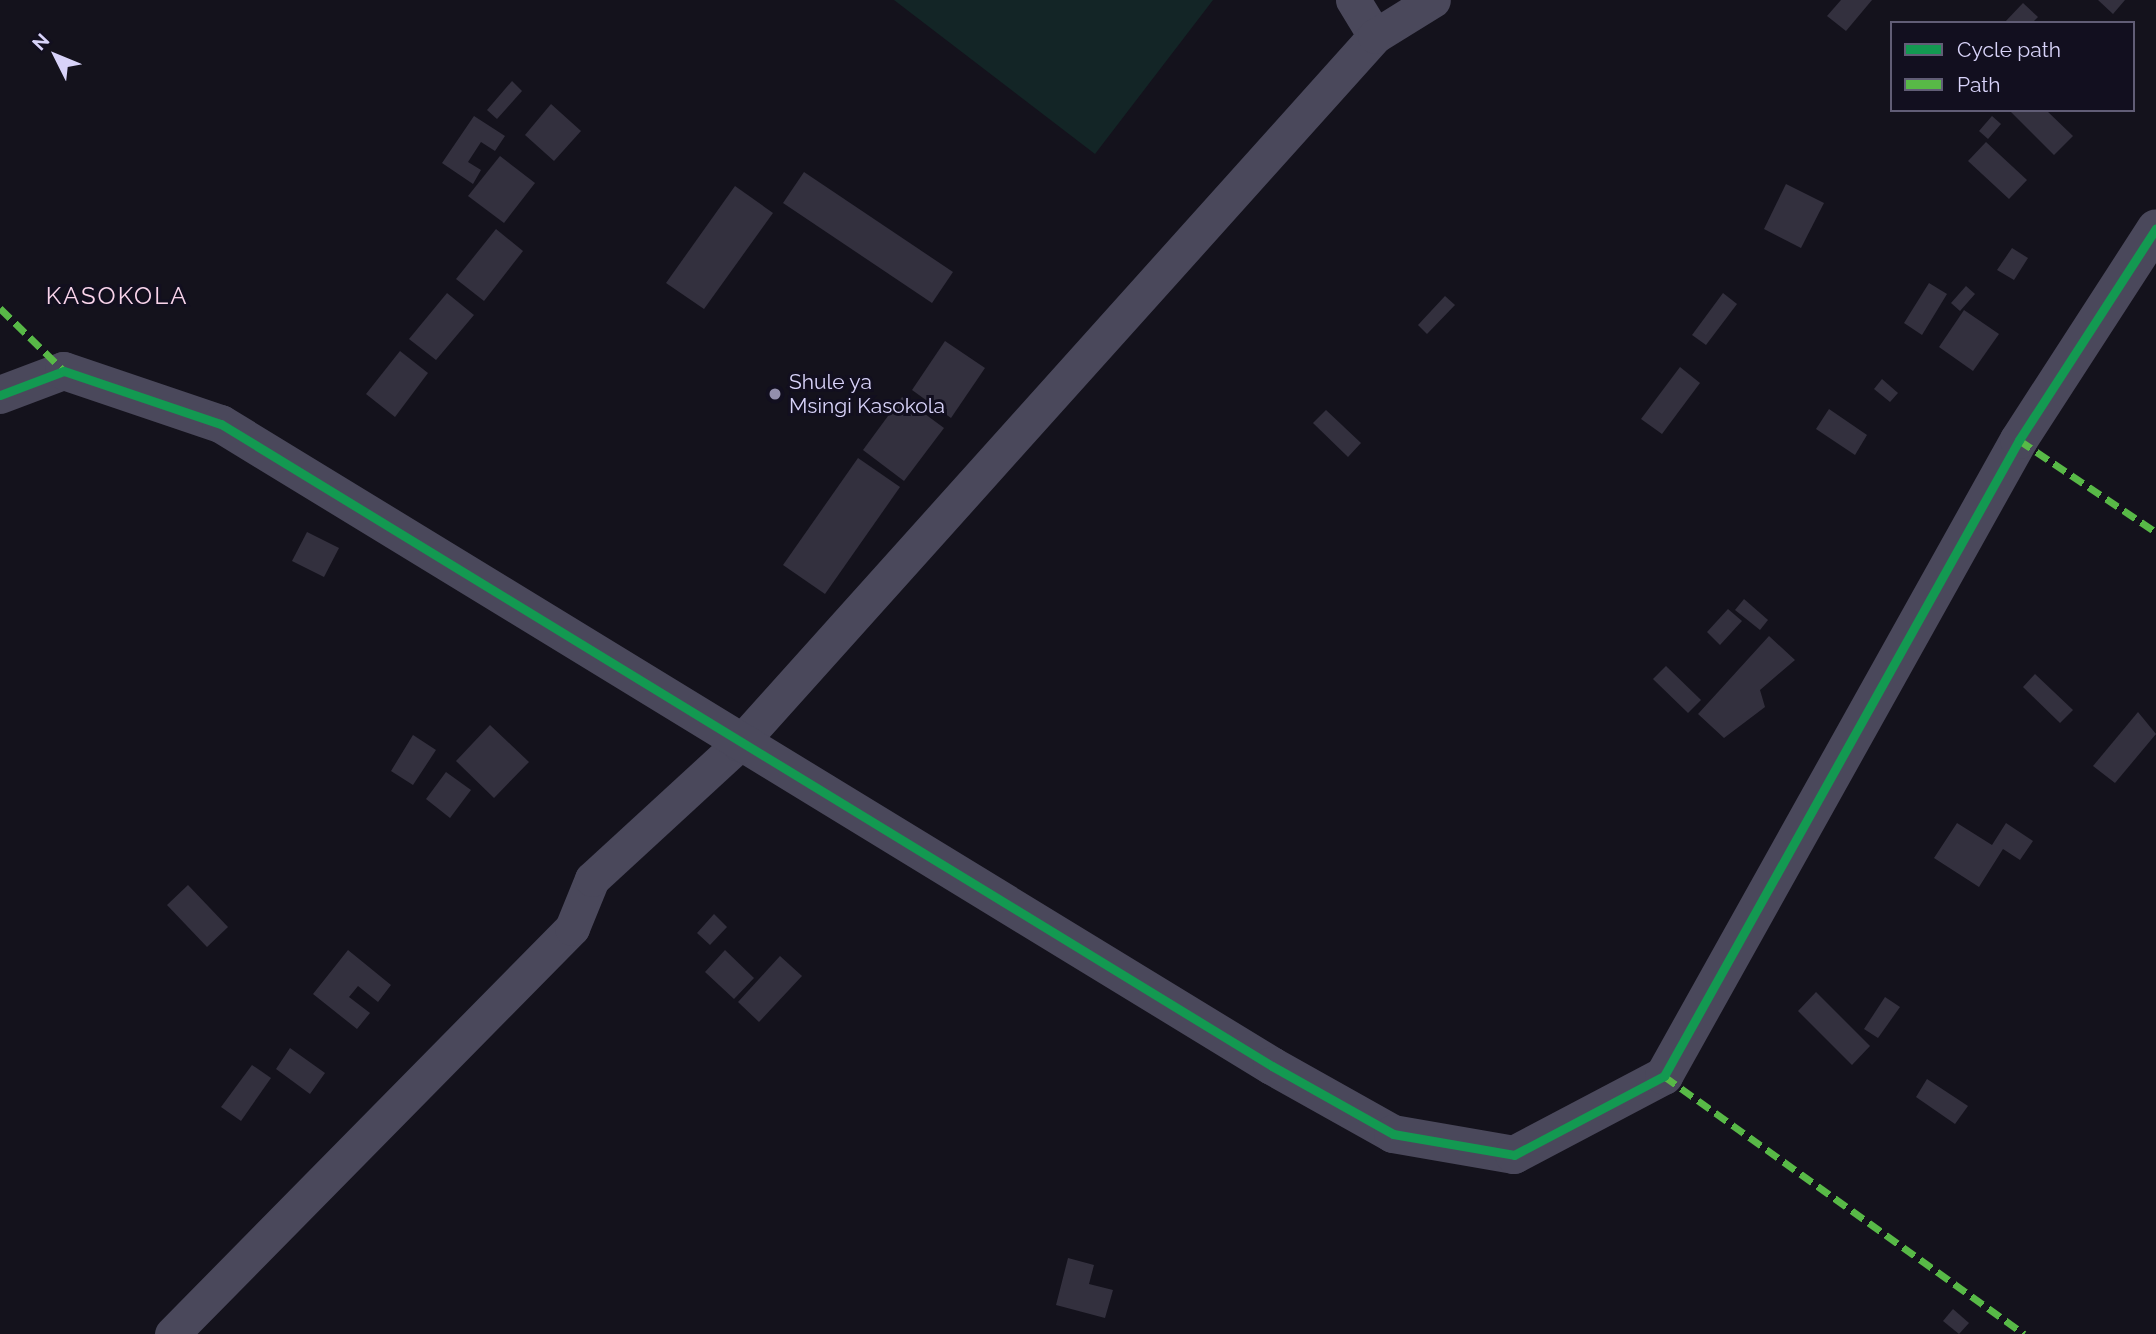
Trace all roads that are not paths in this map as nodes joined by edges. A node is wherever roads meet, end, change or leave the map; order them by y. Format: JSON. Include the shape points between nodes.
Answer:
{"nodes":[{"id":1,"x":1353,"y":0,"type":"edge"},
{"id":2,"x":1433,"y":0,"type":"edge"},
{"id":3,"x":1375,"y":36,"type":"junction"},
{"id":4,"x":2156,"y":228,"type":"edge"},
{"id":5,"x":0,"y":395,"type":"edge"},
{"id":6,"x":739,"y":744,"type":"junction"},
{"id":7,"x":172,"y":1334,"type":"edge"}],
"edges":[{"from":1,"to":3,"type":"street"},
{"from":2,"to":3,"type":"street"},
{"from":3,"to":6,"type":"street"},
{"from":4,"to":6,"type":"street","via":[[2019,440],[1664,1076],[1514,1155],[1393,1135]]},
{"from":5,"to":6,"type":"street","via":[[64,371],[221,424]]},
{"from":6,"to":7,"type":"street","via":[[592,880],[572,928]]}]}
